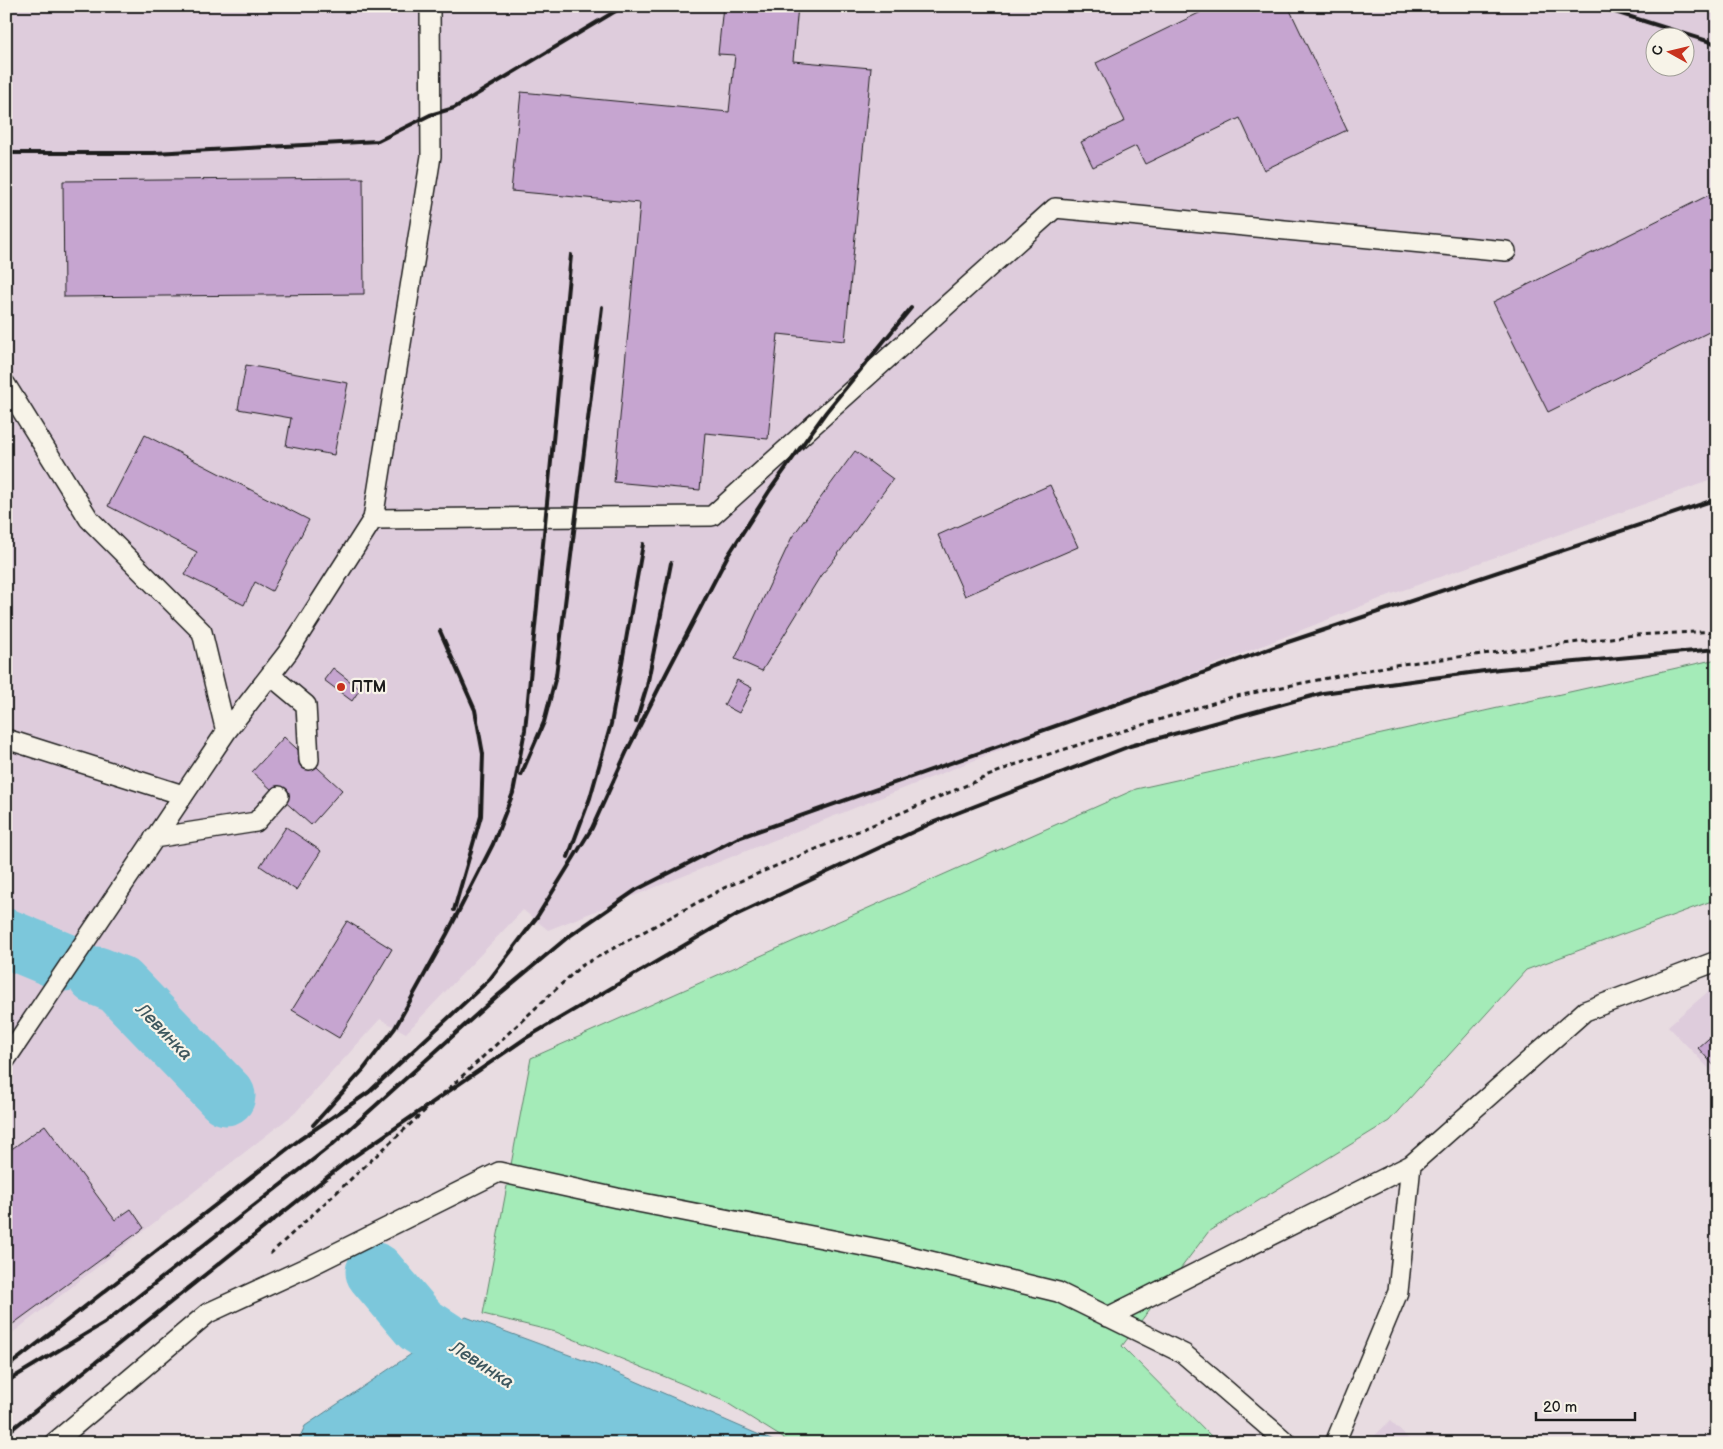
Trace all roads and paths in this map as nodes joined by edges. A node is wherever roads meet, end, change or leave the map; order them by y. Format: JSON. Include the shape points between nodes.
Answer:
{"nodes":[{"id":1,"x":430,"y":6,"type":"edge"},
{"id":2,"x":1506,"y":252,"type":"dead end"},
{"id":3,"x":6,"y":385,"type":"edge"},
{"id":4,"x":373,"y":519,"type":"junction"},
{"id":5,"x":1717,"y":631,"type":"edge"},
{"id":6,"x":270,"y":675,"type":"junction"},
{"id":7,"x":226,"y":732,"type":"junction"},
{"id":8,"x":6,"y":739,"type":"edge"},
{"id":9,"x":309,"y":760,"type":"dead end"},
{"id":10,"x":183,"y":795,"type":"junction"},
{"id":11,"x":279,"y":796,"type":"dead end"},
{"id":12,"x":154,"y":838,"type":"junction"},
{"id":13,"x":1717,"y":961,"type":"edge"},
{"id":14,"x":6,"y":1059,"type":"edge"},
{"id":15,"x":1411,"y":1166,"type":"junction"},
{"id":16,"x":264,"y":1260,"type":"dead end"},
{"id":17,"x":1108,"y":1317,"type":"junction"},
{"id":18,"x":54,"y":1443,"type":"edge"},
{"id":19,"x":1287,"y":1443,"type":"edge"},
{"id":20,"x":1335,"y":1443,"type":"edge"}],
"edges":[{"from":1,"to":4,"type":"lane","via":[[431,156]]},
{"from":2,"to":4,"type":"lane","via":[[1055,208],[712,516]]},
{"from":3,"to":7,"type":"lane","via":[[89,519],[202,632]]},
{"from":4,"to":6,"type":"lane"},
{"from":5,"to":16,"type":"path","via":[[1635,635],[1394,665],[1232,697],[1014,764],[724,888],[581,966]]},
{"from":6,"to":7,"type":"lane"},
{"from":6,"to":9,"type":"lane","via":[[306,705]]},
{"from":7,"to":10,"type":"lane"},
{"from":8,"to":10,"type":"lane"},
{"from":10,"to":12,"type":"lane"},
{"from":11,"to":12,"type":"lane","via":[[256,822]]},
{"from":12,"to":14,"type":"lane"},
{"from":13,"to":15,"type":"lane","via":[[1585,1011]]},
{"from":15,"to":17,"type":"lane"},
{"from":15,"to":20,"type":"lane","via":[[1398,1292]]},
{"from":17,"to":18,"type":"lane","via":[[1058,1292],[890,1252],[498,1172],[208,1313]]},
{"from":17,"to":19,"type":"lane","via":[[1184,1354]]}]}
